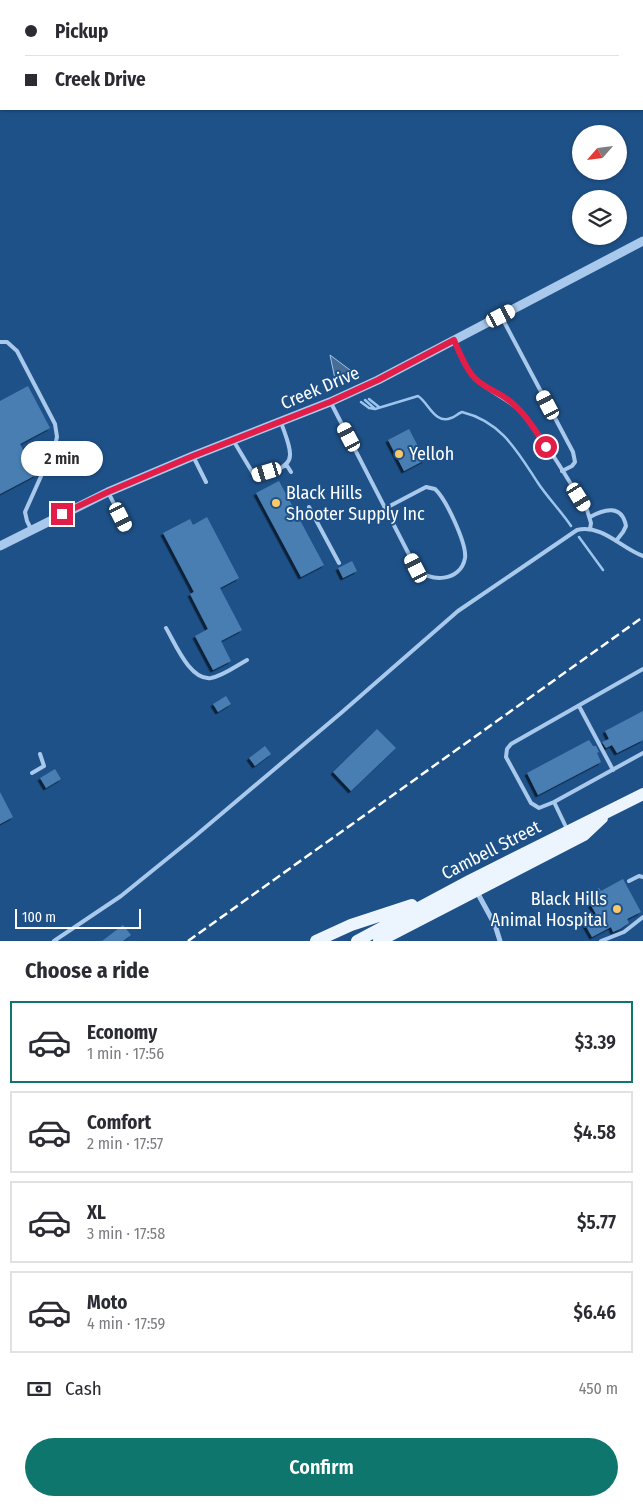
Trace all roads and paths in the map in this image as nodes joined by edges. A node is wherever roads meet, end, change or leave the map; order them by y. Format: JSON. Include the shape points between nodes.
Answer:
{"nodes":[{"id":1,"x":643,"y":241,"type":"edge"},
{"id":2,"x":501,"y":316,"type":"junction"},
{"id":3,"x":454,"y":340,"type":"junction"},
{"id":4,"x":0,"y":342,"type":"edge"},
{"id":5,"x":330,"y":402,"type":"junction"},
{"id":6,"x":281,"y":422,"type":"junction"},
{"id":7,"x":233,"y":440,"type":"junction"},
{"id":8,"x":193,"y":456,"type":"junction"},
{"id":9,"x":286,"y":464,"type":"junction"},
{"id":10,"x":562,"y":471,"type":"junction"},
{"id":11,"x":291,"y":472,"type":"dead end"},
{"id":12,"x":206,"y":482,"type":"dead end"},
{"id":13,"x":108,"y":492,"type":"junction"},
{"id":14,"x":309,"y":507,"type":"dead end"},
{"id":15,"x":386,"y":508,"type":"junction"},
{"id":16,"x":590,"y":516,"type":"junction"},
{"id":17,"x":31,"y":529,"type":"junction"},
{"id":18,"x":127,"y":529,"type":"dead end"},
{"id":19,"x":590,"y":529,"type":"junction"},
{"id":20,"x":616,"y":541,"type":"junction"},
{"id":21,"x":0,"y":546,"type":"edge"},
{"id":22,"x":643,"y":556,"type":"edge"},
{"id":23,"x":339,"y":563,"type":"dead end"},
{"id":24,"x":166,"y":628,"type":"dead end"},
{"id":25,"x":247,"y":660,"type":"dead end"},
{"id":26,"x":643,"y":669,"type":"edge"},
{"id":27,"x":579,"y":706,"type":"junction"},
{"id":28,"x":643,"y":753,"type":"edge"},
{"id":29,"x":40,"y":754,"type":"dead end"},
{"id":30,"x":613,"y":770,"type":"junction"},
{"id":31,"x":32,"y":773,"type":"dead end"},
{"id":32,"x":643,"y":794,"type":"edge"},
{"id":33,"x":554,"y":802,"type":"junction"},
{"id":34,"x":611,"y":809,"type":"junction"},
{"id":35,"x":568,"y":831,"type":"junction"},
{"id":36,"x":643,"y":877,"type":"edge"},
{"id":37,"x":629,"y":881,"type":"dead end"},
{"id":38,"x":473,"y":886,"type":"junction"},
{"id":39,"x":447,"y":893,"type":"junction"},
{"id":40,"x":643,"y":917,"type":"edge"},
{"id":41,"x":54,"y":941,"type":"edge"},
{"id":42,"x":316,"y":941,"type":"edge"},
{"id":43,"x":357,"y":941,"type":"edge"},
{"id":44,"x":379,"y":941,"type":"edge"},
{"id":45,"x":500,"y":941,"type":"edge"},
{"id":46,"x":601,"y":941,"type":"edge"}],
"edges":[{"from":1,"to":2,"type":"street","name":"Creek Drive"},
{"from":2,"to":3,"type":"street","name":"Creek Drive"},
{"from":2,"to":10,"type":"lane","via":[[573,452],[575,462]]},
{"from":3,"to":5,"type":"street","name":"Creek Drive"},
{"from":3,"to":10,"type":"lane","via":[[472,375],[507,399],[531,423]]},
{"from":4,"to":17,"type":"lane","via":[[7,342],[17,351],[57,430],[55,445],[25,512]]},
{"from":5,"to":6,"type":"street","name":"Creek Drive"},
{"from":5,"to":15,"type":"lane"},
{"from":6,"to":7,"type":"street","name":"Creek Drive"},
{"from":6,"to":9,"type":"lane","via":[[290,454]]},
{"from":7,"to":8,"type":"street","name":"Creek Drive"},
{"from":7,"to":9,"type":"lane","via":[[254,475]]},
{"from":8,"to":12,"type":"lane"},
{"from":8,"to":13,"type":"street","name":"Creek Drive"},
{"from":9,"to":11,"type":"lane"},
{"from":10,"to":16,"type":"lane"},
{"from":13,"to":17,"type":"street","name":"Creek Drive"},
{"from":13,"to":18,"type":"lane"},
{"from":14,"to":23,"type":"lane"},
{"from":15,"to":15,"type":"lane","via":[[420,573],[441,579],[460,568],[465,556],[463,542],[435,489],[426,487]]},
{"from":16,"to":19,"type":"lane"},
{"from":16,"to":20,"type":"lane","via":[[605,509],[621,516],[626,526]]},
{"from":17,"to":21,"type":"street","name":"Creek Drive"},
{"from":19,"to":20,"type":"lane"},
{"from":19,"to":41,"type":"lane","via":[[577,530],[458,611],[201,831],[121,896]]},
{"from":20,"to":22,"type":"lane"},
{"from":24,"to":25,"type":"lane","via":[[190,668],[200,676],[212,678]]},
{"from":26,"to":27,"type":"lane"},
{"from":27,"to":30,"type":"lane"},
{"from":27,"to":33,"type":"lane","via":[[511,744],[508,749],[506,757],[531,803],[539,808]]},
{"from":28,"to":30,"type":"lane"},
{"from":29,"to":31,"type":"lane","via":[[44,766]]},
{"from":30,"to":33,"type":"lane"},
{"from":32,"to":34,"type":"main road","name":"Cambell Street"},
{"from":33,"to":35,"type":"lane"},
{"from":34,"to":35,"type":"main road","name":"Cambell Street"},
{"from":34,"to":38,"type":"main road","via":[[584,836]]},
{"from":35,"to":38,"type":"main road","name":"Cambell Street"},
{"from":36,"to":37,"type":"lane"},
{"from":38,"to":39,"type":"main road","name":"Cambell Street"},
{"from":38,"to":44,"type":"main road"},
{"from":38,"to":45,"type":"street","via":[[495,925]]},
{"from":39,"to":42,"type":"main road","via":[[351,925]]},
{"from":39,"to":43,"type":"main road","name":"Cambell Street"},
{"from":40,"to":46,"type":"lane","via":[[624,932]]}]}
